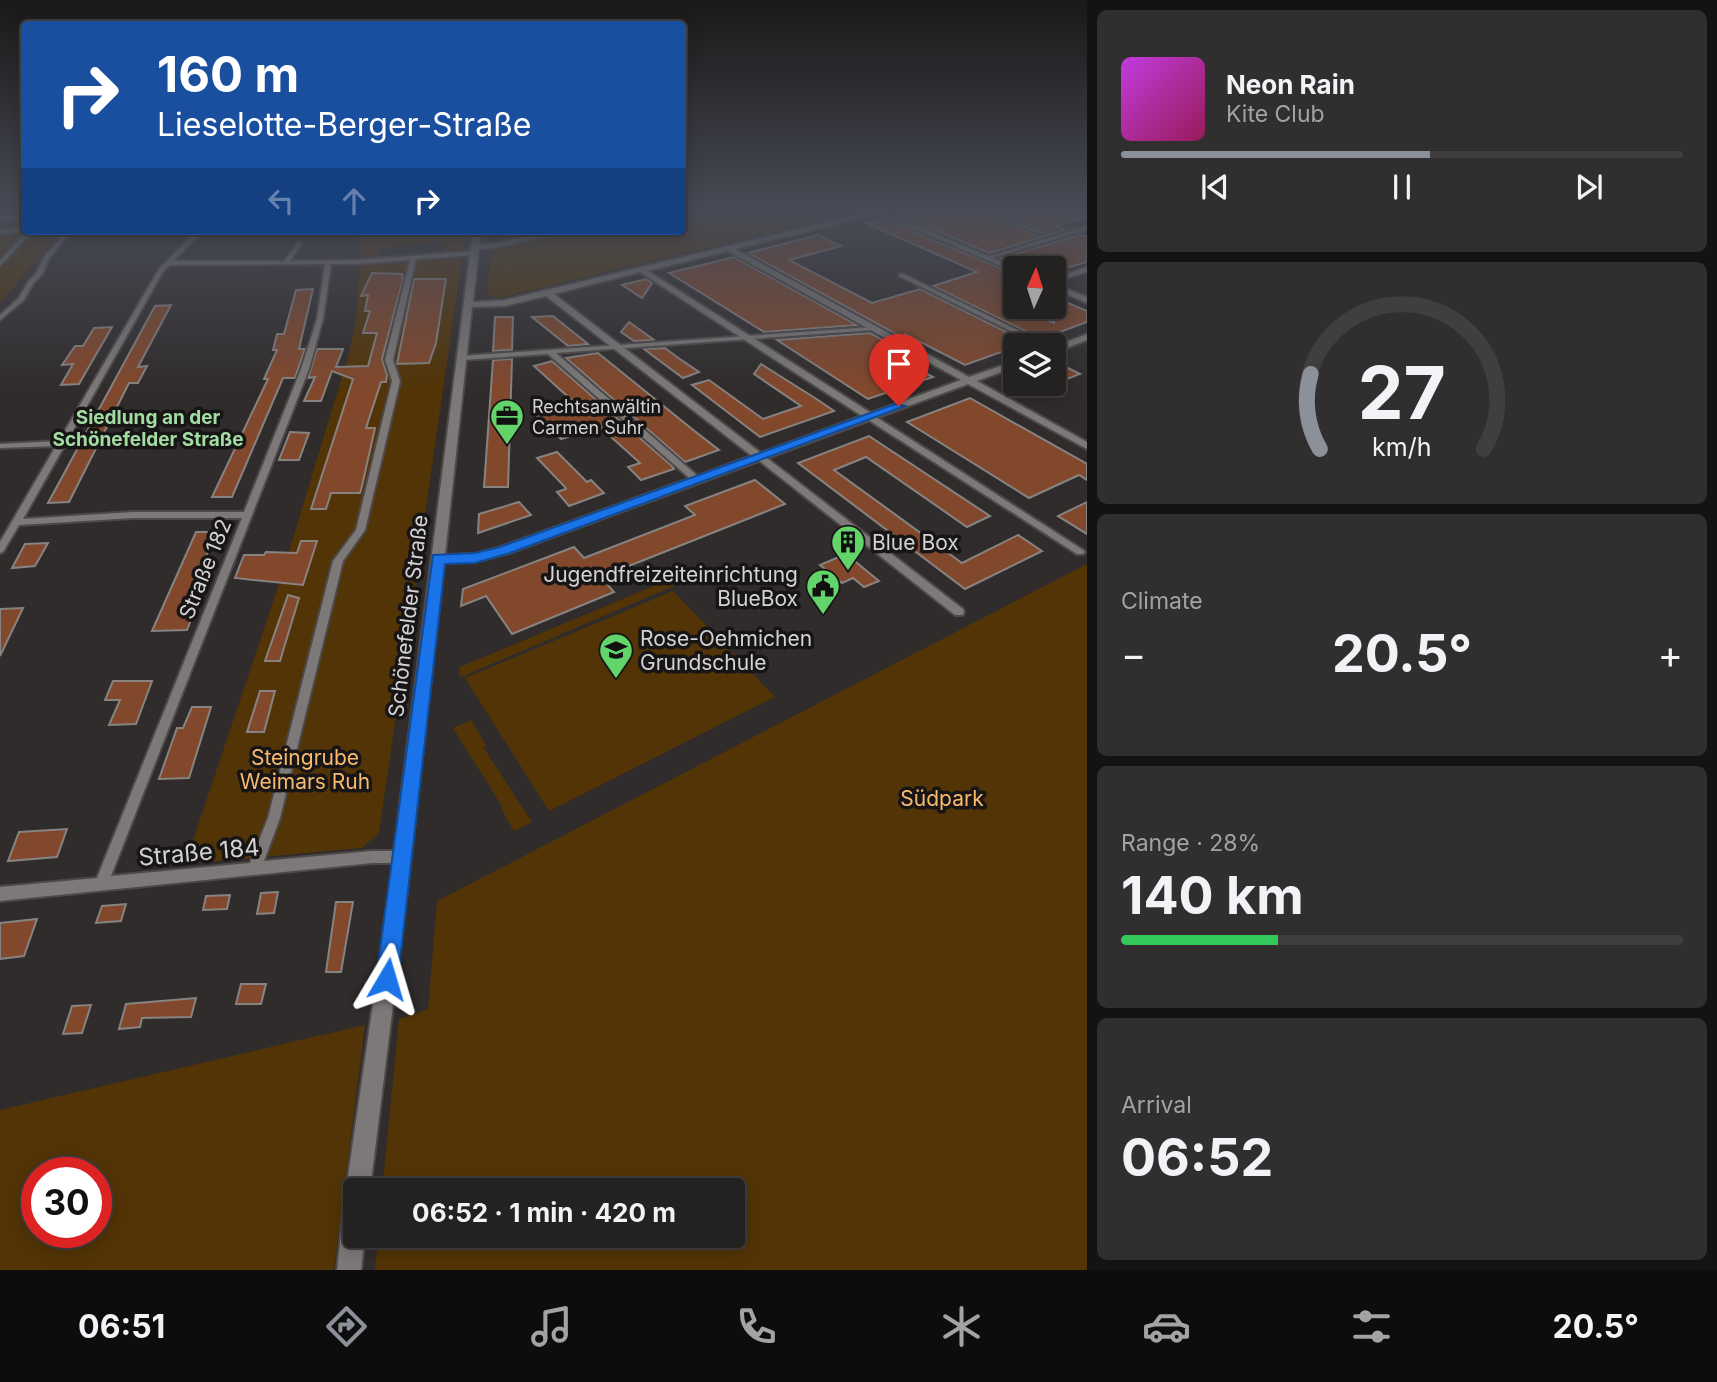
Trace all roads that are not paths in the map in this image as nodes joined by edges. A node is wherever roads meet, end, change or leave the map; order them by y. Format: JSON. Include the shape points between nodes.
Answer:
{"nodes":[{"id":1,"x":40,"y":272,"type":"edge"},
{"id":2,"x":162,"y":272,"type":"edge"},
{"id":3,"x":326,"y":272,"type":"edge"},
{"id":4,"x":411,"y":272,"type":"edge"},
{"id":5,"x":472,"y":272,"type":"edge"},
{"id":6,"x":633,"y":272,"type":"edge"},
{"id":7,"x":646,"y":272,"type":"edge"},
{"id":8,"x":771,"y":272,"type":"edge"},
{"id":9,"x":901,"y":275,"type":"dead end"},
{"id":10,"x":1066,"y":291,"type":"edge"},
{"id":11,"x":548,"y":293,"type":"junction"},
{"id":12,"x":1087,"y":300,"type":"edge"},
{"id":13,"x":468,"y":305,"type":"junction"},
{"id":14,"x":0,"y":318,"type":"edge"},
{"id":15,"x":872,"y":329,"type":"junction"},
{"id":16,"x":1021,"y":333,"type":"edge"},
{"id":17,"x":1087,"y":337,"type":"edge"},
{"id":18,"x":752,"y":339,"type":"junction"},
{"id":19,"x":1066,"y":344,"type":"edge"},
{"id":20,"x":618,"y":349,"type":"junction"},
{"id":21,"x":551,"y":353,"type":"junction"},
{"id":22,"x":462,"y":358,"type":"junction"},
{"id":23,"x":1003,"y":368,"type":"edge"},
{"id":24,"x":968,"y":381,"type":"junction"},
{"id":25,"x":870,"y":417,"type":"junction"},
{"id":26,"x":62,"y":443,"type":"junction"},
{"id":27,"x":0,"y":446,"type":"edge"},
{"id":28,"x":1087,"y":446,"type":"edge"},
{"id":29,"x":760,"y":457,"type":"junction"},
{"id":30,"x":697,"y":480,"type":"junction"},
{"id":31,"x":247,"y":515,"type":"junction"},
{"id":32,"x":16,"y":522,"type":"junction"},
{"id":33,"x":0,"y":550,"type":"edge"},
{"id":34,"x":1080,"y":552,"type":"dead end"},
{"id":35,"x":438,"y":559,"type":"junction"},
{"id":36,"x":958,"y":612,"type":"dead end"},
{"id":37,"x":402,"y":857,"type":"junction"},
{"id":38,"x":254,"y":870,"type":"junction"},
{"id":39,"x":101,"y":884,"type":"junction"},
{"id":40,"x":0,"y":894,"type":"edge"},
{"id":41,"x":360,"y":1178,"type":"edge"},
{"id":42,"x":351,"y":1248,"type":"edge"},
{"id":43,"x":349,"y":1270,"type":"edge"}],
"edges":[{"from":1,"to":14,"type":"lane","via":[[22,299]]},
{"from":2,"to":26,"type":"lane"},
{"from":3,"to":31,"type":"lane","name":"Straße 182","via":[[312,349]]},
{"from":4,"to":38,"type":"lane","via":[[389,360],[396,381],[360,530],[338,561],[274,818]]},
{"from":5,"to":13,"type":"street","name":"Schönefelder Straße"},
{"from":6,"to":11,"type":"street"},
{"from":7,"to":18,"type":"street"},
{"from":8,"to":15,"type":"street"},
{"from":9,"to":16,"type":"lane"},
{"from":10,"to":12,"type":"street"},
{"from":11,"to":13,"type":"street","via":[[501,304]]},
{"from":11,"to":20,"type":"street"},
{"from":13,"to":22,"type":"street","name":"Schönefelder Straße"},
{"from":15,"to":18,"type":"lane"},
{"from":15,"to":24,"type":"street"},
{"from":17,"to":19,"type":"street"},
{"from":18,"to":20,"type":"lane"},
{"from":18,"to":25,"type":"street"},
{"from":20,"to":21,"type":"lane"},
{"from":20,"to":29,"type":"street"},
{"from":21,"to":22,"type":"lane"},
{"from":21,"to":30,"type":"lane"},
{"from":22,"to":35,"type":"street","name":"Schönefelder Straße"},
{"from":23,"to":24,"type":"street"},
{"from":24,"to":25,"type":"street"},
{"from":24,"to":28,"type":"street"},
{"from":25,"to":29,"type":"street"},
{"from":25,"to":34,"type":"lane"},
{"from":26,"to":27,"type":"lane"},
{"from":26,"to":32,"type":"lane"},
{"from":29,"to":30,"type":"street"},
{"from":29,"to":36,"type":"lane"},
{"from":30,"to":35,"type":"street","via":[[505,550],[475,558]]},
{"from":31,"to":32,"type":"lane"},
{"from":31,"to":39,"type":"lane","name":"Straße 182"},
{"from":32,"to":33,"type":"lane"},
{"from":35,"to":37,"type":"street","name":"Schönefelder Straße"},
{"from":37,"to":38,"type":"lane","name":"Straße 184"},
{"from":37,"to":41,"type":"street","name":"Schönefelder Straße"},
{"from":38,"to":39,"type":"lane","name":"Straße 184"},
{"from":39,"to":40,"type":"lane","name":"Straße 184"},
{"from":42,"to":43,"type":"street"}]}
